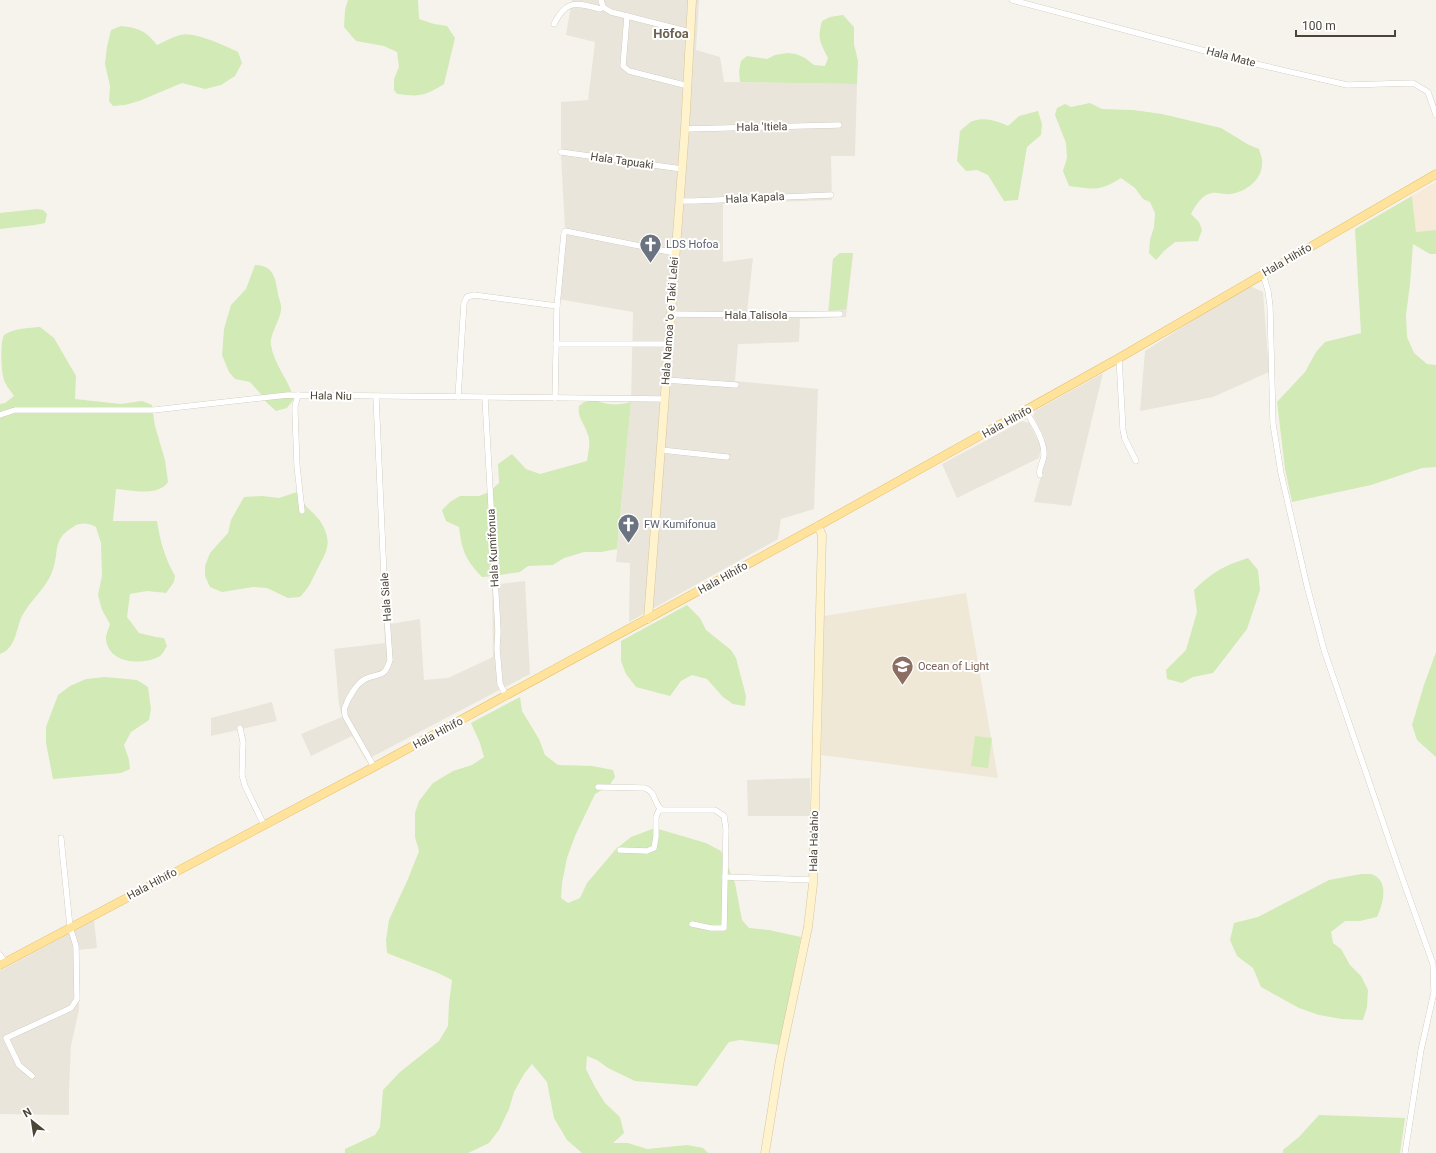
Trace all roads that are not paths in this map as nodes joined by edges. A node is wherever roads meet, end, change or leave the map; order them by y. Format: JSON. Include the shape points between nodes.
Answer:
{"nodes":[{"id":1,"x":601,"y":0,"type":"edge"},
{"id":2,"x":692,"y":0,"type":"edge"},
{"id":3,"x":1012,"y":0,"type":"edge"},
{"id":4,"x":603,"y":7,"type":"junction"},
{"id":5,"x":627,"y":16,"type":"junction"},
{"id":6,"x":554,"y":24,"type":"dead end"},
{"id":7,"x":690,"y":32,"type":"junction"},
{"id":8,"x":688,"y":86,"type":"junction"},
{"id":9,"x":1436,"y":115,"type":"edge"},
{"id":10,"x":839,"y":125,"type":"dead end"},
{"id":11,"x":685,"y":129,"type":"junction"},
{"id":12,"x":562,"y":152,"type":"dead end"},
{"id":13,"x":682,"y":169,"type":"junction"},
{"id":14,"x":1436,"y":174,"type":"edge"},
{"id":15,"x":831,"y":194,"type":"dead end"},
{"id":16,"x":679,"y":201,"type":"junction"},
{"id":17,"x":675,"y":253,"type":"junction"},
{"id":18,"x":1263,"y":274,"type":"junction"},
{"id":19,"x":556,"y":306,"type":"junction"},
{"id":20,"x":671,"y":314,"type":"junction"},
{"id":21,"x":840,"y":314,"type":"dead end"},
{"id":22,"x":556,"y":344,"type":"junction"},
{"id":23,"x":669,"y":344,"type":"junction"},
{"id":24,"x":1119,"y":358,"type":"junction"},
{"id":25,"x":666,"y":380,"type":"junction"},
{"id":26,"x":736,"y":385,"type":"dead end"},
{"id":27,"x":298,"y":395,"type":"junction"},
{"id":28,"x":376,"y":396,"type":"junction"},
{"id":29,"x":458,"y":397,"type":"junction"},
{"id":30,"x":485,"y":398,"type":"junction"},
{"id":31,"x":555,"y":398,"type":"junction"},
{"id":32,"x":664,"y":399,"type":"junction"},
{"id":33,"x":1026,"y":411,"type":"junction"},
{"id":34,"x":0,"y":415,"type":"edge"},
{"id":35,"x":661,"y":450,"type":"junction"},
{"id":36,"x":727,"y":458,"type":"dead end"},
{"id":37,"x":1136,"y":462,"type":"dead end"},
{"id":38,"x":1040,"y":475,"type":"dead end"},
{"id":39,"x":302,"y":512,"type":"dead end"},
{"id":40,"x":818,"y":526,"type":"junction"},
{"id":41,"x":648,"y":619,"type":"junction"},
{"id":42,"x":506,"y":696,"type":"junction"},
{"id":43,"x":240,"y":728,"type":"dead end"},
{"id":44,"x":374,"y":767,"type":"junction"},
{"id":45,"x":598,"y":787,"type":"dead end"},
{"id":46,"x":660,"y":808,"type":"junction"},
{"id":47,"x":264,"y":826,"type":"junction"},
{"id":48,"x":62,"y":838,"type":"dead end"},
{"id":49,"x":620,"y":850,"type":"dead end"},
{"id":50,"x":725,"y":877,"type":"junction"},
{"id":51,"x":813,"y":880,"type":"junction"},
{"id":52,"x":692,"y":924,"type":"dead end"},
{"id":53,"x":70,"y":927,"type":"junction"},
{"id":54,"x":0,"y":955,"type":"edge"},
{"id":55,"x":3,"y":963,"type":"edge"},
{"id":56,"x":32,"y":1076,"type":"dead end"},
{"id":57,"x":765,"y":1153,"type":"edge"},
{"id":58,"x":1405,"y":1153,"type":"edge"}],
"edges":[{"from":1,"to":4,"type":"street"},
{"from":2,"to":7,"type":"street","name":"Hala Namoa 'o e Taki Lelei"},
{"from":3,"to":9,"type":"street","name":"Hala Mate","via":[[1243,61],[1347,85],[1413,83],[1428,92]]},
{"from":4,"to":5,"type":"street"},
{"from":4,"to":6,"type":"street","via":[[600,9],[579,3],[568,5],[560,12]]},
{"from":5,"to":7,"type":"street"},
{"from":5,"to":8,"type":"street","via":[[623,66],[630,71]]},
{"from":7,"to":8,"type":"street","name":"Hala Namoa 'o e Taki Lelei"},
{"from":8,"to":11,"type":"street","name":"Hala Namoa 'o e Taki Lelei"},
{"from":10,"to":11,"type":"street","name":"Hala 'Itiela"},
{"from":11,"to":13,"type":"street","name":"Hala Namoa 'o e Taki Lelei"},
{"from":12,"to":13,"type":"street","name":"Hala Tapuaki"},
{"from":13,"to":16,"type":"street","name":"Hala Namoa 'o e Taki Lelei"},
{"from":14,"to":18,"type":"main road","name":"Hala Hihifo"},
{"from":15,"to":16,"type":"street","name":"Hala Kapala"},
{"from":16,"to":17,"type":"street","name":"Hala Namoa 'o e Taki Lelei"},
{"from":17,"to":19,"type":"street","via":[[565,231]]},
{"from":17,"to":20,"type":"street","name":"Hala Namoa 'o e Taki Lelei"},
{"from":18,"to":24,"type":"main road","name":"Hala Hihifo"},
{"from":18,"to":58,"type":"street","via":[[1270,306],[1273,424],[1280,473],[1307,586],[1324,650],[1433,964],[1434,992],[1421,1050]]},
{"from":19,"to":22,"type":"street"},
{"from":19,"to":29,"type":"street","via":[[474,295],[467,297],[464,303]]},
{"from":20,"to":21,"type":"street","name":"Hala Talisola"},
{"from":20,"to":23,"type":"street","name":"Hala Namoa 'o e Taki Lelei"},
{"from":22,"to":23,"type":"street"},
{"from":22,"to":31,"type":"street"},
{"from":23,"to":25,"type":"street","name":"Hala Namoa 'o e Taki Lelei"},
{"from":24,"to":33,"type":"main road","name":"Hala Hihifo"},
{"from":24,"to":37,"type":"street","via":[[1123,430]]},
{"from":25,"to":26,"type":"street"},
{"from":25,"to":32,"type":"street","name":"Hala Namoa 'o e Taki Lelei"},
{"from":27,"to":28,"type":"street","name":"Hala Niu"},
{"from":27,"to":34,"type":"street","name":"Hala Niu","via":[[154,410],[15,410]]},
{"from":27,"to":39,"type":"street","via":[[294,412]]},
{"from":28,"to":29,"type":"street","name":"Hala Niu"},
{"from":28,"to":44,"type":"street","name":"Hala Siale","via":[[390,660],[387,669],[380,675],[365,678],[357,685],[344,708],[345,716]]},
{"from":29,"to":30,"type":"street","name":"Hala Niu"},
{"from":30,"to":31,"type":"street","name":"Hala Niu"},
{"from":30,"to":42,"type":"street","name":"Hala Kumifonua","via":[[497,648],[500,684]]},
{"from":31,"to":32,"type":"street","name":"Hala Niu"},
{"from":32,"to":35,"type":"street","name":"Hala Namoa 'o e Taki Lelei"},
{"from":33,"to":38,"type":"street","via":[[1044,447]]},
{"from":33,"to":40,"type":"main road","name":"Hala Hihifo"},
{"from":35,"to":36,"type":"street"},
{"from":35,"to":41,"type":"street","name":"Hala Namoa 'o e Taki Lelei"},
{"from":40,"to":41,"type":"main road","name":"Hala Hihifo"},
{"from":40,"to":51,"type":"street","name":"Hala Ha'ahio","via":[[822,535]]},
{"from":41,"to":42,"type":"main road","name":"Hala Hihifo"},
{"from":42,"to":44,"type":"main road","name":"Hala Hihifo"},
{"from":43,"to":47,"type":"street","via":[[243,742],[242,775]]},
{"from":44,"to":47,"type":"main road","name":"Hala Hihifo"},
{"from":45,"to":46,"type":"street","via":[[645,788],[654,795]]},
{"from":46,"to":49,"type":"street","via":[[656,817],[654,848],[647,851]]},
{"from":46,"to":50,"type":"street","via":[[715,810],[724,816]]},
{"from":47,"to":53,"type":"main road","name":"Hala Hihifo"},
{"from":48,"to":53,"type":"street"},
{"from":50,"to":51,"type":"street"},
{"from":50,"to":52,"type":"street","via":[[724,928]]},
{"from":51,"to":57,"type":"street","name":"Hala Ha'ahio","via":[[808,927],[780,1060]]},
{"from":53,"to":55,"type":"main road","name":"Hala Hihifo"},
{"from":53,"to":56,"type":"street","via":[[76,946],[77,999],[71,1008],[6,1038],[19,1065]]},
{"from":54,"to":55,"type":"street"}]}
